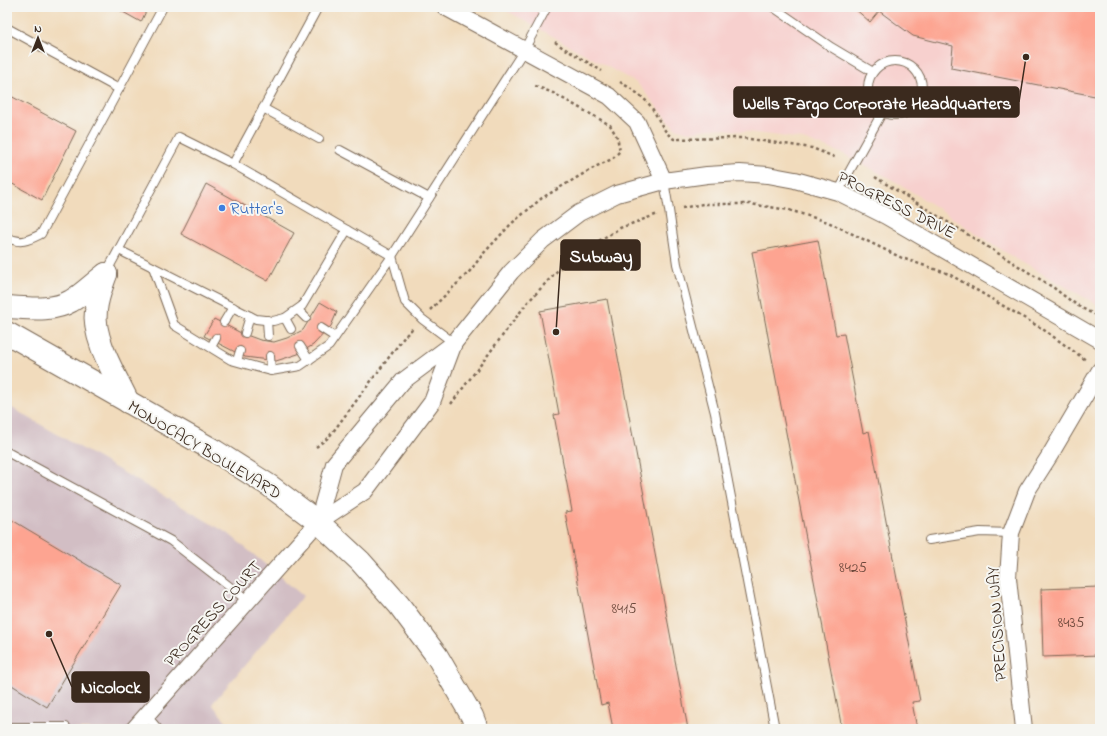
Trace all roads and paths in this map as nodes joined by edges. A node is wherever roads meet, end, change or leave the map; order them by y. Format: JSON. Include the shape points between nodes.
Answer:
{"nodes":[{"id":1,"x":163,"y":7,"type":"edge"},
{"id":2,"x":318,"y":7,"type":"edge"},
{"id":3,"x":445,"y":7,"type":"edge"},
{"id":4,"x":547,"y":7,"type":"edge"},
{"id":5,"x":773,"y":7,"type":"edge"},
{"id":6,"x":7,"y":28,"type":"edge"},
{"id":7,"x":555,"y":42,"type":"dead end"},
{"id":8,"x":524,"y":50,"type":"junction"},
{"id":9,"x":874,"y":72,"type":"junction"},
{"id":10,"x":608,"y":74,"type":"dead end"},
{"id":11,"x":614,"y":78,"type":"dead end"},
{"id":12,"x":533,"y":85,"type":"dead end"},
{"id":13,"x":119,"y":89,"type":"junction"},
{"id":14,"x":263,"y":108,"type":"junction"},
{"id":15,"x":883,"y":112,"type":"junction"},
{"id":16,"x":319,"y":139,"type":"dead end"},
{"id":17,"x":340,"y":150,"type":"dead end"},
{"id":18,"x":837,"y":158,"type":"dead end"},
{"id":19,"x":233,"y":164,"type":"junction"},
{"id":20,"x":875,"y":177,"type":"dead end"},
{"id":21,"x":664,"y":181,"type":"junction"},
{"id":22,"x":838,"y":192,"type":"junction"},
{"id":23,"x":429,"y":198,"type":"junction"},
{"id":24,"x":669,"y":210,"type":"junction"},
{"id":25,"x":347,"y":230,"type":"junction"},
{"id":26,"x":7,"y":237,"type":"edge"},
{"id":27,"x":119,"y":250,"type":"junction"},
{"id":28,"x":392,"y":256,"type":"junction"},
{"id":29,"x":153,"y":267,"type":"junction"},
{"id":30,"x":106,"y":274,"type":"junction"},
{"id":31,"x":7,"y":307,"type":"edge"},
{"id":32,"x":233,"y":307,"type":"junction"},
{"id":33,"x":298,"y":310,"type":"junction"},
{"id":34,"x":250,"y":316,"type":"junction"},
{"id":35,"x":1100,"y":316,"type":"edge"},
{"id":36,"x":285,"y":318,"type":"junction"},
{"id":37,"x":306,"y":318,"type":"dead end"},
{"id":38,"x":422,"y":319,"type":"junction"},
{"id":39,"x":267,"y":320,"type":"junction"},
{"id":40,"x":224,"y":322,"type":"dead end"},
{"id":41,"x":321,"y":328,"type":"dead end"},
{"id":42,"x":291,"y":329,"type":"dead end"},
{"id":43,"x":7,"y":333,"type":"edge"},
{"id":44,"x":245,"y":333,"type":"dead end"},
{"id":45,"x":268,"y":336,"type":"dead end"},
{"id":46,"x":335,"y":337,"type":"junction"},
{"id":47,"x":216,"y":338,"type":"dead end"},
{"id":48,"x":1100,"y":340,"type":"edge"},
{"id":49,"x":454,"y":343,"type":"junction"},
{"id":50,"x":300,"y":346,"type":"dead end"},
{"id":51,"x":211,"y":347,"type":"junction"},
{"id":52,"x":240,"y":351,"type":"dead end"},
{"id":53,"x":270,"y":356,"type":"dead end"},
{"id":54,"x":308,"y":360,"type":"junction"},
{"id":55,"x":237,"y":361,"type":"junction"},
{"id":56,"x":1094,"y":366,"type":"edge"},
{"id":57,"x":271,"y":370,"type":"junction"},
{"id":58,"x":128,"y":402,"type":"junction"},
{"id":59,"x":450,"y":404,"type":"dead end"},
{"id":60,"x":316,"y":447,"type":"dead end"},
{"id":61,"x":7,"y":452,"type":"edge"},
{"id":62,"x":318,"y":522,"type":"junction"},
{"id":63,"x":1011,"y":533,"type":"junction"},
{"id":64,"x":929,"y":540,"type":"dead end"},
{"id":65,"x":248,"y":601,"type":"junction"},
{"id":66,"x":146,"y":715,"type":"junction"},
{"id":67,"x":7,"y":727,"type":"edge"},
{"id":68,"x":66,"y":728,"type":"edge"},
{"id":69,"x":134,"y":729,"type":"edge"},
{"id":70,"x":158,"y":729,"type":"edge"},
{"id":71,"x":477,"y":729,"type":"edge"},
{"id":72,"x":775,"y":729,"type":"edge"},
{"id":73,"x":1024,"y":729,"type":"edge"}],
"edges":[{"from":1,"to":13,"type":"lane"},
{"from":2,"to":14,"type":"lane"},
{"from":3,"to":8,"type":"street"},
{"from":4,"to":8,"type":"lane"},
{"from":5,"to":9,"type":"lane","via":[[831,47]]},
{"from":6,"to":13,"type":"lane"},
{"from":7,"to":10,"type":"path"},
{"from":8,"to":21,"type":"street","via":[[609,96],[637,122]]},
{"from":8,"to":23,"type":"lane"},
{"from":9,"to":15,"type":"lane","via":[[868,90],[873,102]]},
{"from":9,"to":15,"type":"lane","via":[[881,65],[899,61],[908,64],[921,79],[922,89],[917,104],[902,114]]},
{"from":11,"to":18,"type":"path","via":[[634,90],[648,103],[667,134],[674,139],[750,138],[812,148]]},
{"from":12,"to":38,"type":"path","via":[[553,93],[610,125],[617,137],[620,151],[612,159],[542,198],[510,224],[470,271]]},
{"from":13,"to":26,"type":"lane","via":[[41,234],[27,241]]},
{"from":14,"to":16,"type":"lane"},
{"from":14,"to":19,"type":"lane"},
{"from":15,"to":22,"type":"lane"},
{"from":17,"to":23,"type":"lane"},
{"from":19,"to":25,"type":"lane"},
{"from":19,"to":27,"type":"lane","via":[[179,137]]},
{"from":20,"to":35,"type":"path","via":[[1076,304]]},
{"from":21,"to":22,"type":"street","name":"PROGRESS DRIVE","via":[[740,173],[795,180]]},
{"from":21,"to":24,"type":"lane"},
{"from":21,"to":49,"type":"street","name":"PROGRESS DRIVE","via":[[617,194],[579,213],[543,240],[512,272]]},
{"from":22,"to":48,"type":"street","name":"PROGRESS DRIVE","via":[[886,216]]},
{"from":23,"to":28,"type":"lane"},
{"from":24,"to":56,"type":"path","via":[[702,204],[750,204],[789,210],[828,222],[902,258],[949,274],[1041,328]]},
{"from":24,"to":59,"type":"path","via":[[620,228],[560,268],[527,303]]},
{"from":24,"to":72,"type":"lane","via":[[677,264],[715,413]]},
{"from":25,"to":28,"type":"lane"},
{"from":25,"to":33,"type":"lane"},
{"from":27,"to":29,"type":"lane"},
{"from":27,"to":30,"type":"lane"},
{"from":28,"to":38,"type":"lane","via":[[405,302]]},
{"from":28,"to":46,"type":"lane"},
{"from":29,"to":32,"type":"lane"},
{"from":29,"to":51,"type":"lane","via":[[174,325]]},
{"from":30,"to":31,"type":"main road","via":[[71,301],[56,308]]},
{"from":30,"to":58,"type":"main road","via":[[96,310],[96,329],[99,341]]},
{"from":32,"to":34,"type":"lane"},
{"from":32,"to":40,"type":"lane"},
{"from":33,"to":36,"type":"lane"},
{"from":33,"to":37,"type":"lane"},
{"from":34,"to":39,"type":"lane"},
{"from":34,"to":44,"type":"lane"},
{"from":36,"to":39,"type":"lane"},
{"from":36,"to":42,"type":"lane"},
{"from":38,"to":49,"type":"lane"},
{"from":38,"to":60,"type":"path","via":[[405,336],[329,437]]},
{"from":39,"to":45,"type":"lane"},
{"from":41,"to":46,"type":"lane"},
{"from":43,"to":58,"type":"main road","name":"MONOCACY BOULEVARD"},
{"from":46,"to":54,"type":"lane","via":[[329,346]]},
{"from":47,"to":51,"type":"lane"},
{"from":49,"to":62,"type":"street","name":"PROGRESS DRIVE","via":[[432,402],[366,490]]},
{"from":49,"to":62,"type":"street","name":"PROGRESS DRIVE","via":[[403,381],[334,464]]},
{"from":50,"to":54,"type":"lane"},
{"from":51,"to":55,"type":"lane"},
{"from":52,"to":55,"type":"lane"},
{"from":53,"to":57,"type":"lane"},
{"from":54,"to":57,"type":"lane","via":[[300,366]]},
{"from":55,"to":57,"type":"lane"},
{"from":56,"to":63,"type":"street","name":"PRECISION WAY","via":[[1050,455],[1027,491]]},
{"from":58,"to":62,"type":"main road","name":"MONOCACY BOULEVARD","via":[[215,451],[270,486]]},
{"from":61,"to":65,"type":"lane","via":[[171,541]]},
{"from":62,"to":65,"type":"street","name":"PROGRESS COURT"},
{"from":62,"to":71,"type":"main road","name":"MONOCACY BOULEVARD","via":[[360,561],[399,605],[437,656]]},
{"from":63,"to":64,"type":"lane","via":[[980,532]]},
{"from":63,"to":73,"type":"street","name":"PRECISION WAY","via":[[1008,578]]},
{"from":65,"to":66,"type":"street","name":"PROGRESS COURT"},
{"from":66,"to":69,"type":"street","name":"PROGRESS COURT"},
{"from":66,"to":70,"type":"lane"},
{"from":67,"to":68,"type":"lane"}]}
